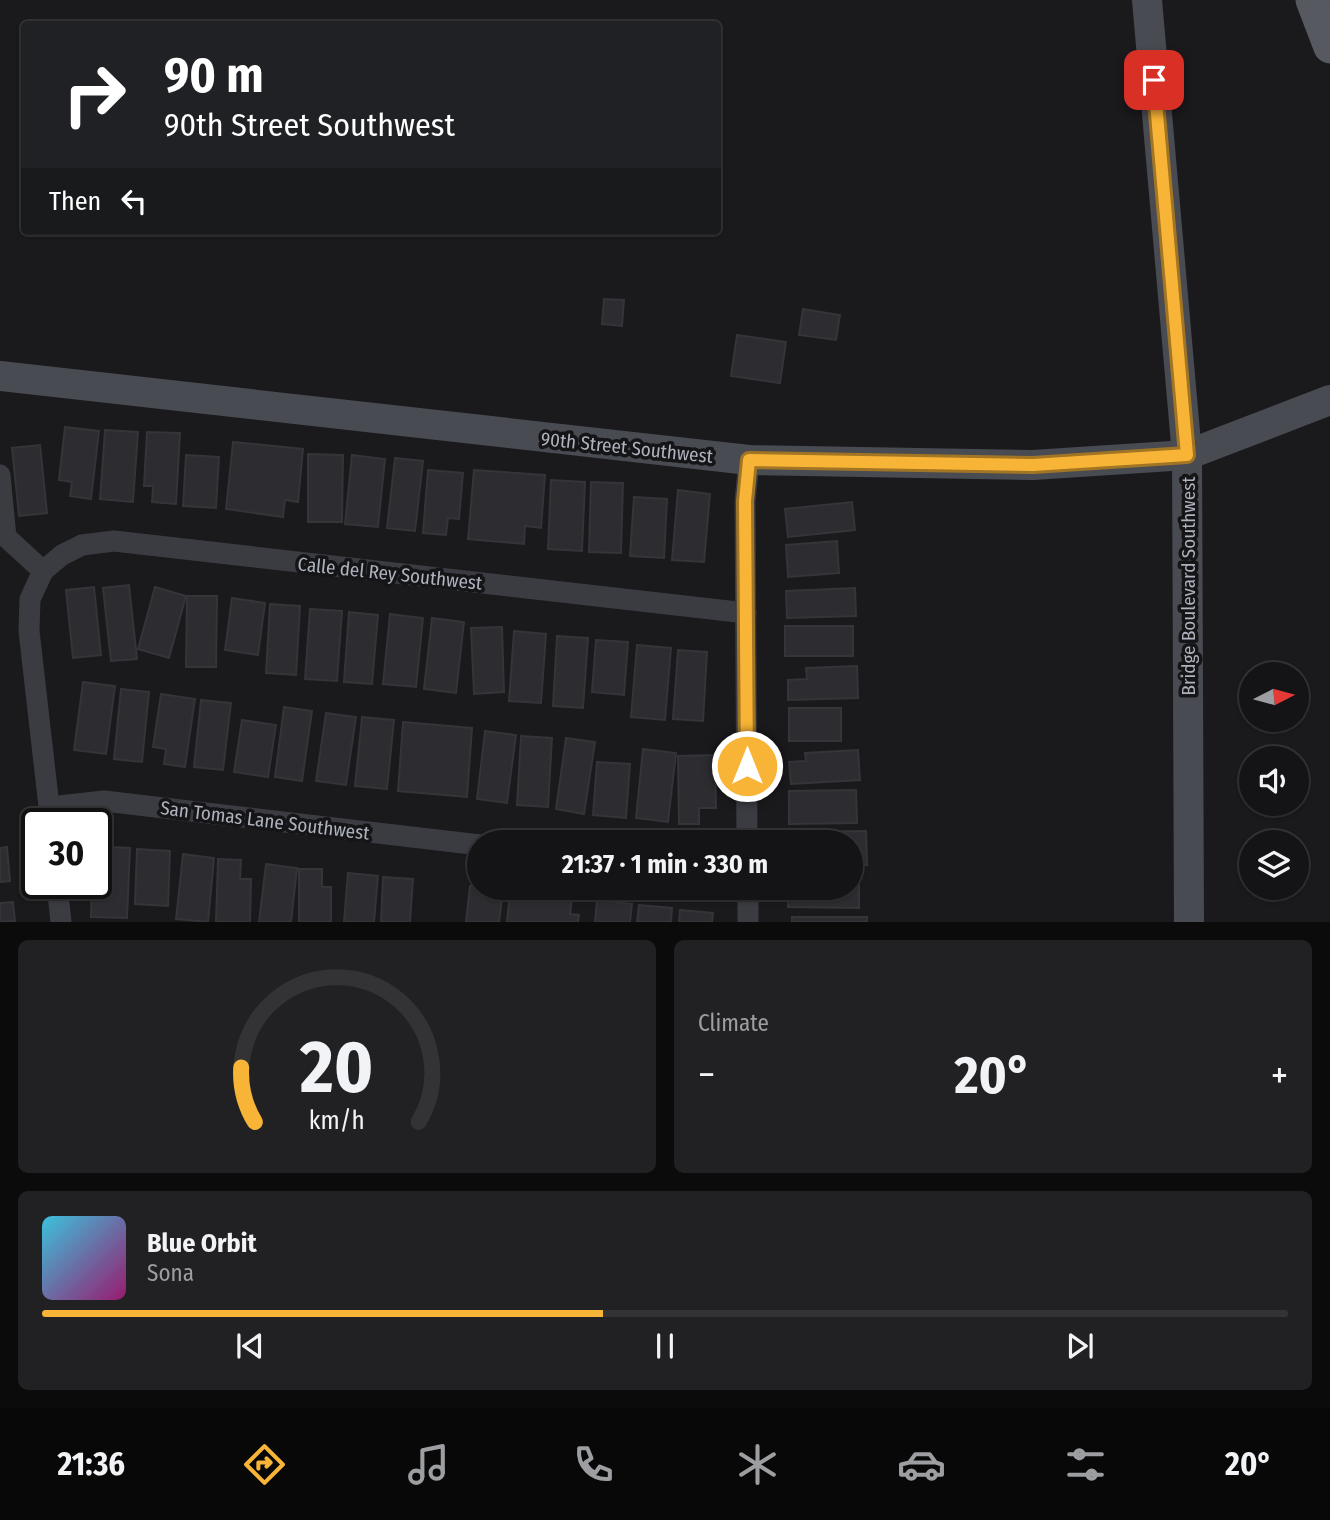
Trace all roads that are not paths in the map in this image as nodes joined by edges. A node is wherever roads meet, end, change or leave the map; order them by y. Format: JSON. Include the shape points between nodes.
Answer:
{"nodes":[{"id":1,"x":1147,"y":0,"type":"edge"},
{"id":2,"x":1312,"y":0,"type":"edge"},
{"id":3,"x":1330,"y":47,"type":"edge"},
{"id":4,"x":0,"y":376,"type":"edge"},
{"id":5,"x":1330,"y":400,"type":"edge"},
{"id":6,"x":1187,"y":455,"type":"junction"},
{"id":7,"x":749,"y":460,"type":"junction"},
{"id":8,"x":0,"y":475,"type":"edge"},
{"id":9,"x":43,"y":571,"type":"junction"},
{"id":10,"x":746,"y":613,"type":"junction"},
{"id":11,"x":50,"y":808,"type":"edge"},
{"id":12,"x":79,"y":808,"type":"edge"},
{"id":13,"x":747,"y":830,"type":"edge"},
{"id":14,"x":467,"y":843,"type":"edge"},
{"id":15,"x":59,"y":899,"type":"edge"},
{"id":16,"x":748,"y":900,"type":"edge"},
{"id":17,"x":61,"y":922,"type":"edge"},
{"id":18,"x":748,"y":922,"type":"edge"},
{"id":19,"x":1189,"y":922,"type":"edge"}],
"edges":[{"from":1,"to":6,"type":"street","name":"Bridge Boulevard Southwest"},
{"from":2,"to":3,"type":"main road"},
{"from":4,"to":7,"type":"street","name":"90th Street Southwest"},
{"from":5,"to":6,"type":"street","name":"90th Street Southwest"},
{"from":6,"to":7,"type":"street","name":"90th Street Southwest","via":[[1033,465]]},
{"from":6,"to":19,"type":"street","name":"Bridge Boulevard Southwest"},
{"from":7,"to":10,"type":"street"},
{"from":8,"to":9,"type":"street","via":[[6,537]]},
{"from":9,"to":10,"type":"street","name":"Calle del Rey Southwest","via":[[82,545],[114,541]]},
{"from":9,"to":11,"type":"street","via":[[30,599],[29,631]]},
{"from":10,"to":13,"type":"street"},
{"from":12,"to":14,"type":"street","name":"San Tomas Lane Southwest","via":[[104,801]]},
{"from":15,"to":17,"type":"street"},
{"from":16,"to":18,"type":"street"}]}
